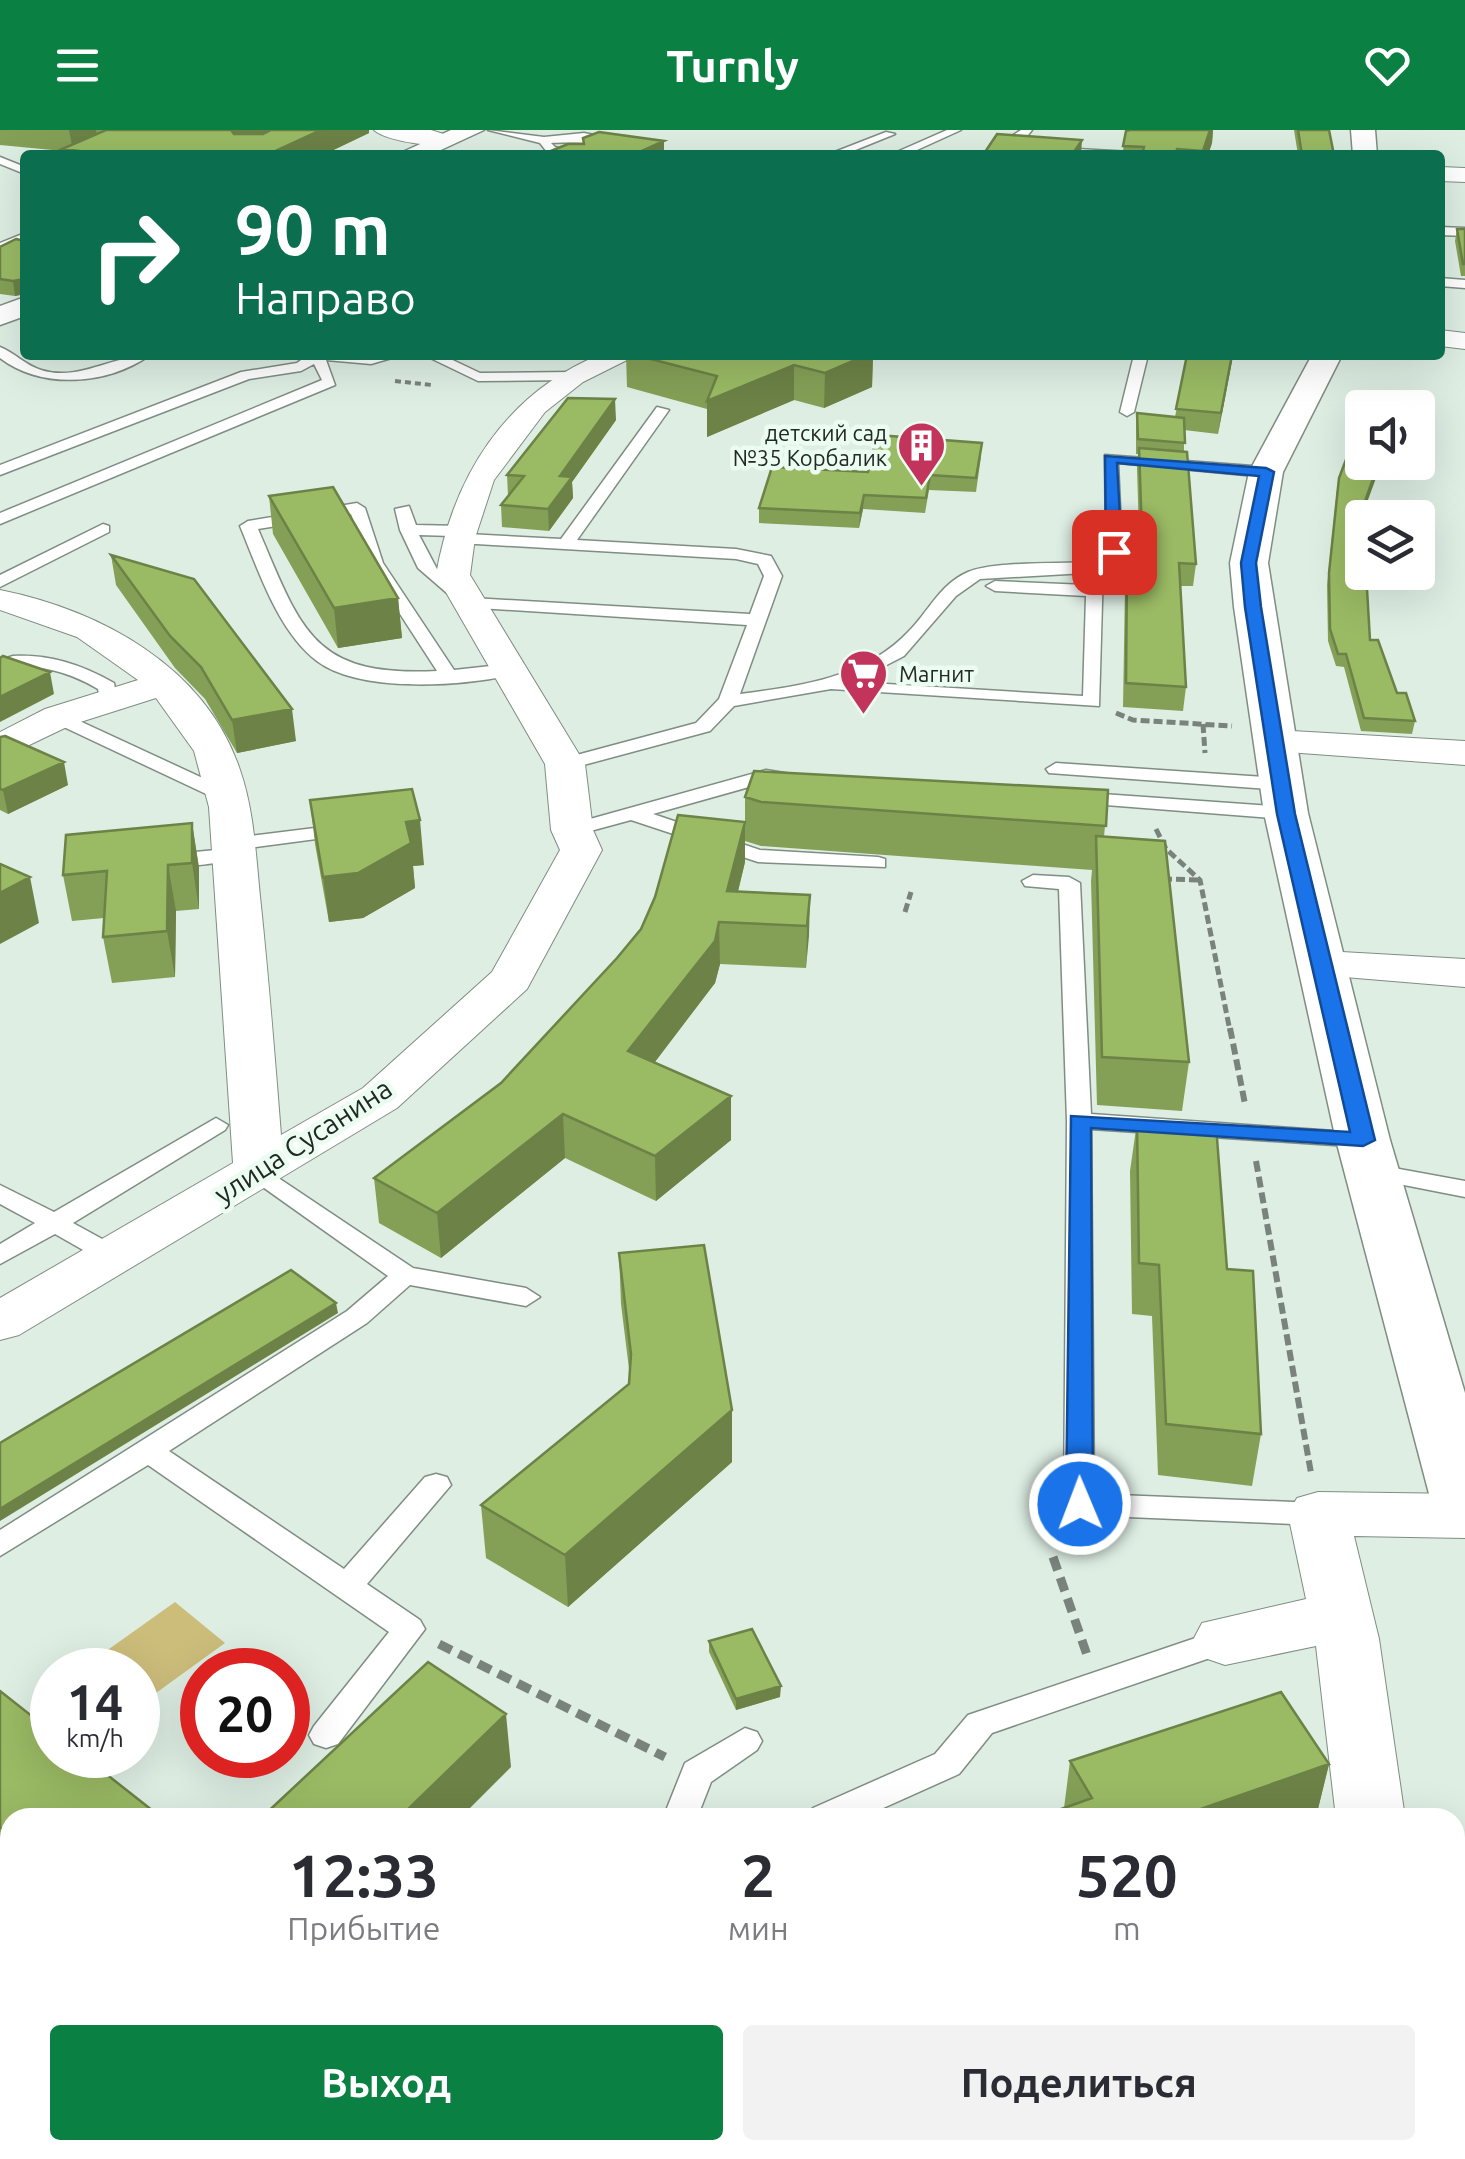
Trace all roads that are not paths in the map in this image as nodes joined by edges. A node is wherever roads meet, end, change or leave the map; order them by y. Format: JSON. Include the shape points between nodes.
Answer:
{"nodes":[{"id":1,"x":385,"y":130,"type":"edge"},
{"id":2,"x":472,"y":130,"type":"edge"},
{"id":3,"x":493,"y":130,"type":"edge"},
{"id":4,"x":956,"y":130,"type":"edge"},
{"id":5,"x":890,"y":134,"type":"dead end"},
{"id":6,"x":1023,"y":134,"type":"edge"},
{"id":7,"x":448,"y":139,"type":"junction"},
{"id":8,"x":544,"y":140,"type":"junction"},
{"id":9,"x":641,"y":144,"type":"edge"},
{"id":10,"x":420,"y":150,"type":"edge"},
{"id":11,"x":552,"y":150,"type":"edge"},
{"id":12,"x":847,"y":150,"type":"edge"},
{"id":13,"x":908,"y":150,"type":"edge"},
{"id":14,"x":996,"y":150,"type":"edge"},
{"id":15,"x":1060,"y":150,"type":"edge"},
{"id":16,"x":0,"y":352,"type":"edge"},
{"id":17,"x":129,"y":360,"type":"edge"},
{"id":18,"x":311,"y":360,"type":"edge"},
{"id":19,"x":320,"y":360,"type":"edge"},
{"id":20,"x":442,"y":360,"type":"edge"},
{"id":21,"x":611,"y":360,"type":"edge"},
{"id":22,"x":1140,"y":360,"type":"edge"},
{"id":23,"x":1324,"y":360,"type":"edge"},
{"id":24,"x":7,"y":366,"type":"edge"},
{"id":25,"x":573,"y":376,"type":"junction"},
{"id":26,"x":662,"y":410,"type":"edge"},
{"id":27,"x":1127,"y":412,"type":"dead end"},
{"id":28,"x":0,"y":470,"type":"edge"},
{"id":29,"x":1266,"y":472,"type":"junction"},
{"id":30,"x":403,"y":509,"type":"dead end"},
{"id":31,"x":0,"y":519,"type":"edge"},
{"id":32,"x":103,"y":529,"type":"dead end"},
{"id":33,"x":408,"y":530,"type":"junction"},
{"id":34,"x":460,"y":535,"type":"junction"},
{"id":35,"x":566,"y":544,"type":"junction"},
{"id":36,"x":1095,"y":568,"type":"junction"},
{"id":37,"x":0,"y":582,"type":"edge"},
{"id":38,"x":957,"y":584,"type":"junction"},
{"id":39,"x":1095,"y":591,"type":"junction"},
{"id":40,"x":0,"y":600,"type":"edge"},
{"id":41,"x":469,"y":603,"type":"junction"},
{"id":42,"x":756,"y":620,"type":"junction"},
{"id":43,"x":0,"y":665,"type":"edge"},
{"id":44,"x":508,"y":670,"type":"junction"},
{"id":45,"x":448,"y":674,"type":"junction"},
{"id":46,"x":162,"y":684,"type":"junction"},
{"id":47,"x":824,"y":686,"type":"junction"},
{"id":48,"x":108,"y":699,"type":"junction"},
{"id":49,"x":728,"y":701,"type":"junction"},
{"id":50,"x":58,"y":717,"type":"junction"},
{"id":51,"x":0,"y":747,"type":"edge"},
{"id":52,"x":1465,"y":753,"type":"edge"},
{"id":53,"x":565,"y":764,"type":"junction"},
{"id":54,"x":1279,"y":767,"type":"junction"},
{"id":55,"x":1056,"y":769,"type":"dead end"},
{"id":56,"x":806,"y":779,"type":"edge"},
{"id":57,"x":1043,"y":796,"type":"edge"},
{"id":58,"x":228,"y":797,"type":"junction"},
{"id":59,"x":631,"y":814,"type":"junction"},
{"id":60,"x":362,"y":829,"type":"edge"},
{"id":61,"x":572,"y":830,"type":"junction"},
{"id":62,"x":233,"y":849,"type":"junction"},
{"id":63,"x":143,"y":863,"type":"edge"},
{"id":64,"x":878,"y":863,"type":"edge"},
{"id":65,"x":1033,"y":881,"type":"dead end"},
{"id":66,"x":1324,"y":964,"type":"junction"},
{"id":67,"x":1465,"y":972,"type":"edge"},
{"id":68,"x":1079,"y":1121,"type":"junction"},
{"id":69,"x":216,"y":1125,"type":"dead end"},
{"id":70,"x":1368,"y":1156,"type":"junction"},
{"id":71,"x":259,"y":1173,"type":"junction"},
{"id":72,"x":1465,"y":1189,"type":"edge"},
{"id":73,"x":0,"y":1193,"type":"edge"},
{"id":74,"x":55,"y":1224,"type":"junction"},
{"id":75,"x":0,"y":1256,"type":"edge"},
{"id":76,"x":115,"y":1256,"type":"junction"},
{"id":77,"x":404,"y":1275,"type":"junction"},
{"id":78,"x":526,"y":1298,"type":"dead end"},
{"id":79,"x":0,"y":1322,"type":"edge"},
{"id":80,"x":150,"y":1452,"type":"junction"},
{"id":81,"x":436,"y":1485,"type":"dead end"},
{"id":82,"x":1465,"y":1505,"type":"edge"},
{"id":83,"x":1318,"y":1514,"type":"junction"},
{"id":84,"x":1465,"y":1516,"type":"edge"},
{"id":85,"x":0,"y":1545,"type":"edge"},
{"id":86,"x":346,"y":1586,"type":"junction"},
{"id":87,"x":1342,"y":1616,"type":"junction"},
{"id":88,"x":1225,"y":1640,"type":"joint"},
{"id":89,"x":326,"y":1735,"type":"dead end"},
{"id":90,"x":745,"y":1741,"type":"dead end"},
{"id":91,"x":684,"y":1808,"type":"edge"},
{"id":92,"x":847,"y":1808,"type":"edge"},
{"id":93,"x":1370,"y":1808,"type":"edge"}],
"edges":[{"from":1,"to":7,"type":"street"},
{"from":2,"to":7,"type":"main road"},
{"from":3,"to":8,"type":"lane"},
{"from":4,"to":13,"type":"lane"},
{"from":5,"to":12,"type":"lane"},
{"from":6,"to":14,"type":"lane"},
{"from":6,"to":15,"type":"lane"},
{"from":7,"to":10,"type":"main road"},
{"from":8,"to":9,"type":"lane","via":[[584,136]]},
{"from":8,"to":11,"type":"lane"},
{"from":16,"to":24,"type":"lane"},
{"from":17,"to":24,"type":"lane","via":[[68,381]]},
{"from":18,"to":28,"type":"lane","via":[[246,375]]},
{"from":19,"to":31,"type":"lane","via":[[330,382]]},
{"from":20,"to":25,"type":"lane","via":[[478,377]]},
{"from":21,"to":25,"type":"street","name":"улица Сусанина"},
{"from":22,"to":27,"type":"lane"},
{"from":23,"to":29,"type":"main road"},
{"from":25,"to":34,"type":"street","name":"улица Сусанина","via":[[535,406],[479,479]]},
{"from":26,"to":35,"type":"lane"},
{"from":29,"to":36,"type":"lane","via":[[1110,458],[1114,552]]},
{"from":29,"to":54,"type":"main road","via":[[1249,563]]},
{"from":30,"to":33,"type":"lane"},
{"from":32,"to":37,"type":"lane"},
{"from":33,"to":34,"type":"lane"},
{"from":33,"to":41,"type":"lane","via":[[432,579]]},
{"from":34,"to":35,"type":"lane"},
{"from":34,"to":41,"type":"street","name":"улица Сусанина","via":[[453,575]]},
{"from":35,"to":42,"type":"lane","via":[[765,560],[773,576]]},
{"from":36,"to":38,"type":"lane","via":[[977,574]]},
{"from":36,"to":39,"type":"lane"},
{"from":38,"to":39,"type":"lane"},
{"from":38,"to":47,"type":"lane","via":[[915,636],[887,658]]},
{"from":39,"to":47,"type":"lane","via":[[1092,702]]},
{"from":40,"to":46,"type":"street","via":[[114,640]]},
{"from":41,"to":42,"type":"lane"},
{"from":41,"to":44,"type":"street","name":"улица Сусанина"},
{"from":42,"to":49,"type":"lane"},
{"from":43,"to":48,"type":"lane","via":[[25,657],[51,664],[96,680],[107,687]]},
{"from":44,"to":45,"type":"lane"},
{"from":44,"to":53,"type":"street","name":"улица Сусанина"},
{"from":45,"to":45,"type":"lane","via":[[386,675],[323,658],[278,594],[248,526],[357,508],[375,564]]},
{"from":46,"to":48,"type":"street"},
{"from":46,"to":58,"type":"street","via":[[206,736]]},
{"from":47,"to":49,"type":"lane"},
{"from":48,"to":50,"type":"street"},
{"from":49,"to":53,"type":"lane","via":[[703,727]]},
{"from":50,"to":51,"type":"street"},
{"from":50,"to":58,"type":"lane"},
{"from":52,"to":54,"type":"street"},
{"from":53,"to":61,"type":"street","name":"улица Сусанина"},
{"from":54,"to":55,"type":"lane"},
{"from":54,"to":57,"type":"lane"},
{"from":54,"to":66,"type":"main road"},
{"from":56,"to":59,"type":"lane","via":[[766,776]]},
{"from":58,"to":62,"type":"street"},
{"from":59,"to":61,"type":"lane"},
{"from":59,"to":64,"type":"lane","via":[[758,856]]},
{"from":60,"to":62,"type":"lane"},
{"from":61,"to":71,"type":"street","name":"улица Сусанина","via":[[581,850],[511,980],[380,1098]]},
{"from":62,"to":63,"type":"lane"},
{"from":62,"to":71,"type":"street"},
{"from":65,"to":68,"type":"lane","via":[[1070,883]]},
{"from":66,"to":67,"type":"street"},
{"from":66,"to":70,"type":"main road"},
{"from":68,"to":70,"type":"lane"},
{"from":68,"to":83,"type":"lane","via":[[1080,1504]]},
{"from":69,"to":74,"type":"lane"},
{"from":70,"to":72,"type":"lane"},
{"from":70,"to":82,"type":"main road"},
{"from":71,"to":76,"type":"street","name":"улица Сусанина"},
{"from":71,"to":77,"type":"lane"},
{"from":73,"to":74,"type":"lane"},
{"from":74,"to":75,"type":"lane"},
{"from":74,"to":76,"type":"lane"},
{"from":76,"to":79,"type":"street","name":"улица Сусанина"},
{"from":77,"to":78,"type":"lane"},
{"from":77,"to":80,"type":"lane","via":[[357,1317]]},
{"from":80,"to":85,"type":"lane"},
{"from":80,"to":86,"type":"lane"},
{"from":81,"to":86,"type":"lane"},
{"from":83,"to":84,"type":"street"},
{"from":83,"to":87,"type":"street"},
{"from":86,"to":89,"type":"lane","via":[[409,1629]]},
{"from":87,"to":88,"type":"street"},
{"from":87,"to":93,"type":"street"},
{"from":88,"to":92,"type":"lane","via":[[980,1724],[946,1764]]},
{"from":90,"to":91,"type":"lane","via":[[697,1773]]}]}
